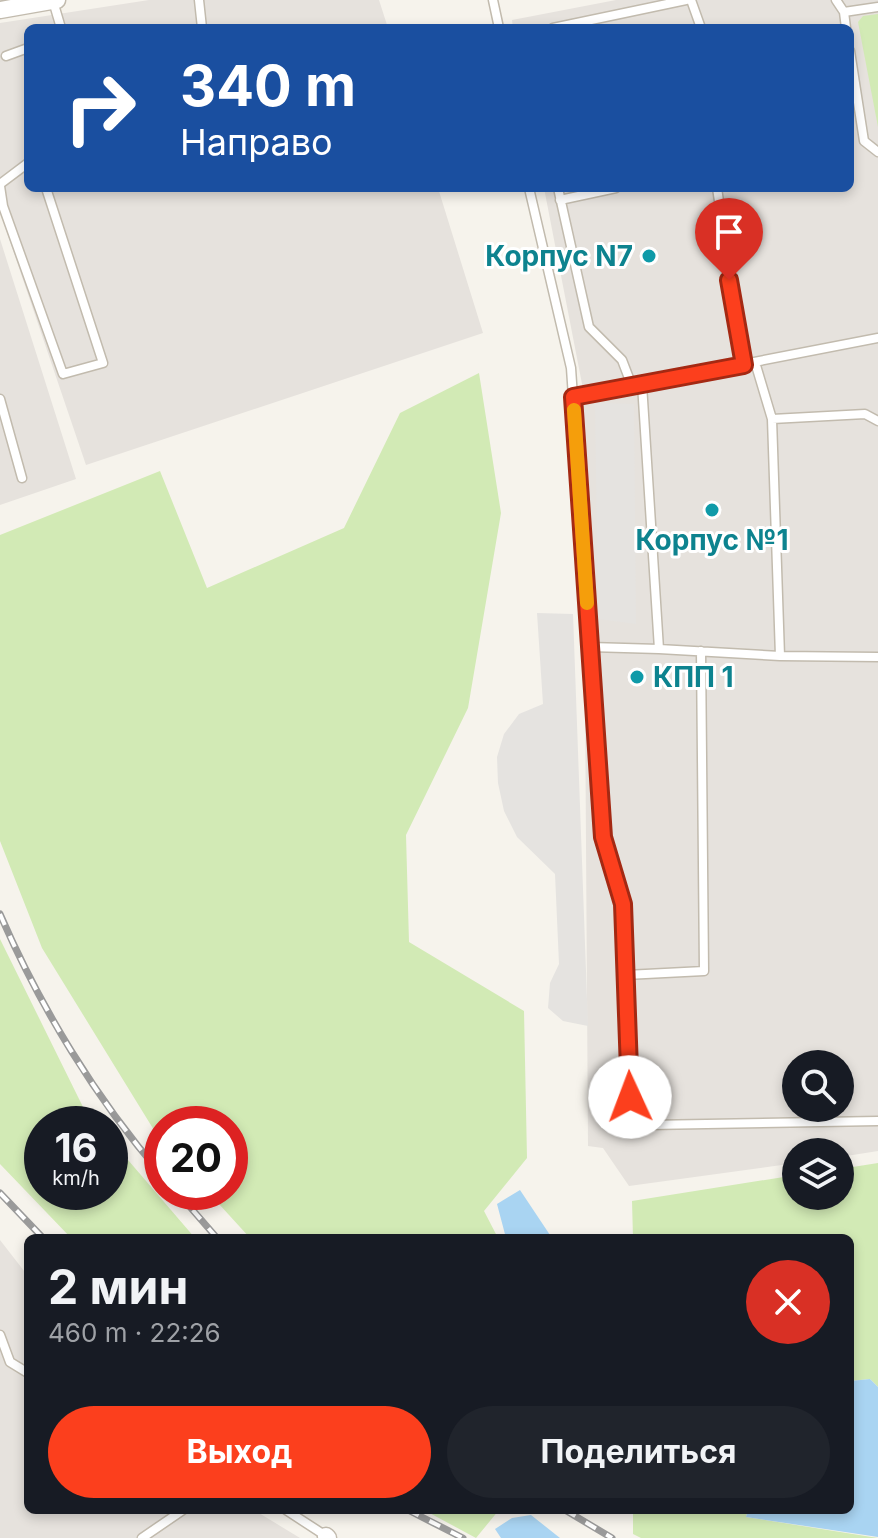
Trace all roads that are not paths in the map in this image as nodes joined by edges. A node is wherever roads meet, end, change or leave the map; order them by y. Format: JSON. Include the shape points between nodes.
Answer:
{"nodes":[{"id":1,"x":55,"y":0,"type":"edge"},
{"id":2,"x":199,"y":0,"type":"edge"},
{"id":3,"x":493,"y":0,"type":"edge"},
{"id":4,"x":689,"y":0,"type":"edge"},
{"id":5,"x":836,"y":0,"type":"edge"},
{"id":6,"x":878,"y":7,"type":"edge"},
{"id":7,"x":0,"y":10,"type":"edge"},
{"id":8,"x":844,"y":12,"type":"junction"},
{"id":9,"x":60,"y":24,"type":"edge"},
{"id":10,"x":202,"y":24,"type":"edge"},
{"id":11,"x":498,"y":24,"type":"edge"},
{"id":12,"x":572,"y":24,"type":"edge"},
{"id":13,"x":699,"y":24,"type":"edge"},
{"id":14,"x":846,"y":24,"type":"edge"},
{"id":15,"x":24,"y":49,"type":"edge"},
{"id":16,"x":6,"y":56,"type":"dead end"},
{"id":17,"x":854,"y":77,"type":"edge"},
{"id":18,"x":878,"y":152,"type":"edge"},
{"id":19,"x":24,"y":166,"type":"edge"},
{"id":20,"x":0,"y":185,"type":"edge"},
{"id":21,"x":47,"y":192,"type":"edge"},
{"id":22,"x":530,"y":192,"type":"edge"},
{"id":23,"x":559,"y":192,"type":"edge"},
{"id":24,"x":597,"y":192,"type":"edge"},
{"id":25,"x":718,"y":192,"type":"edge"},
{"id":26,"x":560,"y":200,"type":"junction"},
{"id":27,"x":878,"y":338,"type":"edge"},
{"id":28,"x":755,"y":362,"type":"junction"},
{"id":29,"x":744,"y":365,"type":"junction"},
{"id":30,"x":642,"y":384,"type":"junction"},
{"id":31,"x":632,"y":386,"type":"junction"},
{"id":32,"x":573,"y":397,"type":"junction"},
{"id":33,"x":0,"y":399,"type":"edge"},
{"id":34,"x":772,"y":419,"type":"junction"},
{"id":35,"x":878,"y":421,"type":"edge"},
{"id":36,"x":22,"y":478,"type":"dead end"},
{"id":37,"x":590,"y":647,"type":"junction"},
{"id":38,"x":659,"y":649,"type":"junction"},
{"id":39,"x":701,"y":651,"type":"junction"},
{"id":40,"x":780,"y":656,"type":"junction"},
{"id":41,"x":878,"y":657,"type":"edge"},
{"id":42,"x":626,"y":975,"type":"junction"},
{"id":43,"x":878,"y":1121,"type":"edge"},
{"id":44,"x":0,"y":1335,"type":"edge"},
{"id":45,"x":24,"y":1371,"type":"edge"},
{"id":46,"x":177,"y":1514,"type":"edge"},
{"id":47,"x":292,"y":1514,"type":"edge"},
{"id":48,"x":327,"y":1537,"type":"edge"},
{"id":49,"x":142,"y":1538,"type":"edge"}],
"edges":[{"from":1,"to":7,"type":"street"},
{"from":1,"to":9,"type":"lane"},
{"from":2,"to":10,"type":"lane"},
{"from":3,"to":11,"type":"lane"},
{"from":4,"to":12,"type":"lane"},
{"from":4,"to":13,"type":"lane"},
{"from":5,"to":8,"type":"lane"},
{"from":6,"to":8,"type":"lane"},
{"from":8,"to":14,"type":"lane"},
{"from":15,"to":16,"type":"lane"},
{"from":17,"to":18,"type":"lane","via":[[864,141]]},
{"from":19,"to":20,"type":"lane"},
{"from":20,"to":21,"type":"lane","via":[[63,374],[103,363]]},
{"from":22,"to":32,"type":"lane","via":[[571,368]]},
{"from":23,"to":26,"type":"lane"},
{"from":24,"to":26,"type":"lane"},
{"from":25,"to":29,"type":"lane"},
{"from":26,"to":31,"type":"lane","via":[[589,327],[622,360]]},
{"from":27,"to":28,"type":"lane"},
{"from":28,"to":29,"type":"lane"},
{"from":28,"to":34,"type":"lane"},
{"from":29,"to":30,"type":"lane"},
{"from":30,"to":31,"type":"lane"},
{"from":30,"to":38,"type":"lane"},
{"from":31,"to":32,"type":"lane"},
{"from":32,"to":37,"type":"lane"},
{"from":33,"to":36,"type":"lane"},
{"from":34,"to":35,"type":"lane","via":[[865,414]]},
{"from":34,"to":40,"type":"lane"},
{"from":37,"to":38,"type":"lane"},
{"from":37,"to":42,"type":"lane","via":[[603,837],[623,904]]},
{"from":38,"to":39,"type":"lane"},
{"from":39,"to":40,"type":"lane"},
{"from":39,"to":42,"type":"lane","via":[[704,971]]},
{"from":40,"to":41,"type":"lane"},
{"from":42,"to":43,"type":"lane","via":[[630,1097],[649,1125]]},
{"from":44,"to":45,"type":"lane","via":[[10,1362]]},
{"from":46,"to":49,"type":"lane"},
{"from":47,"to":48,"type":"lane"}]}
